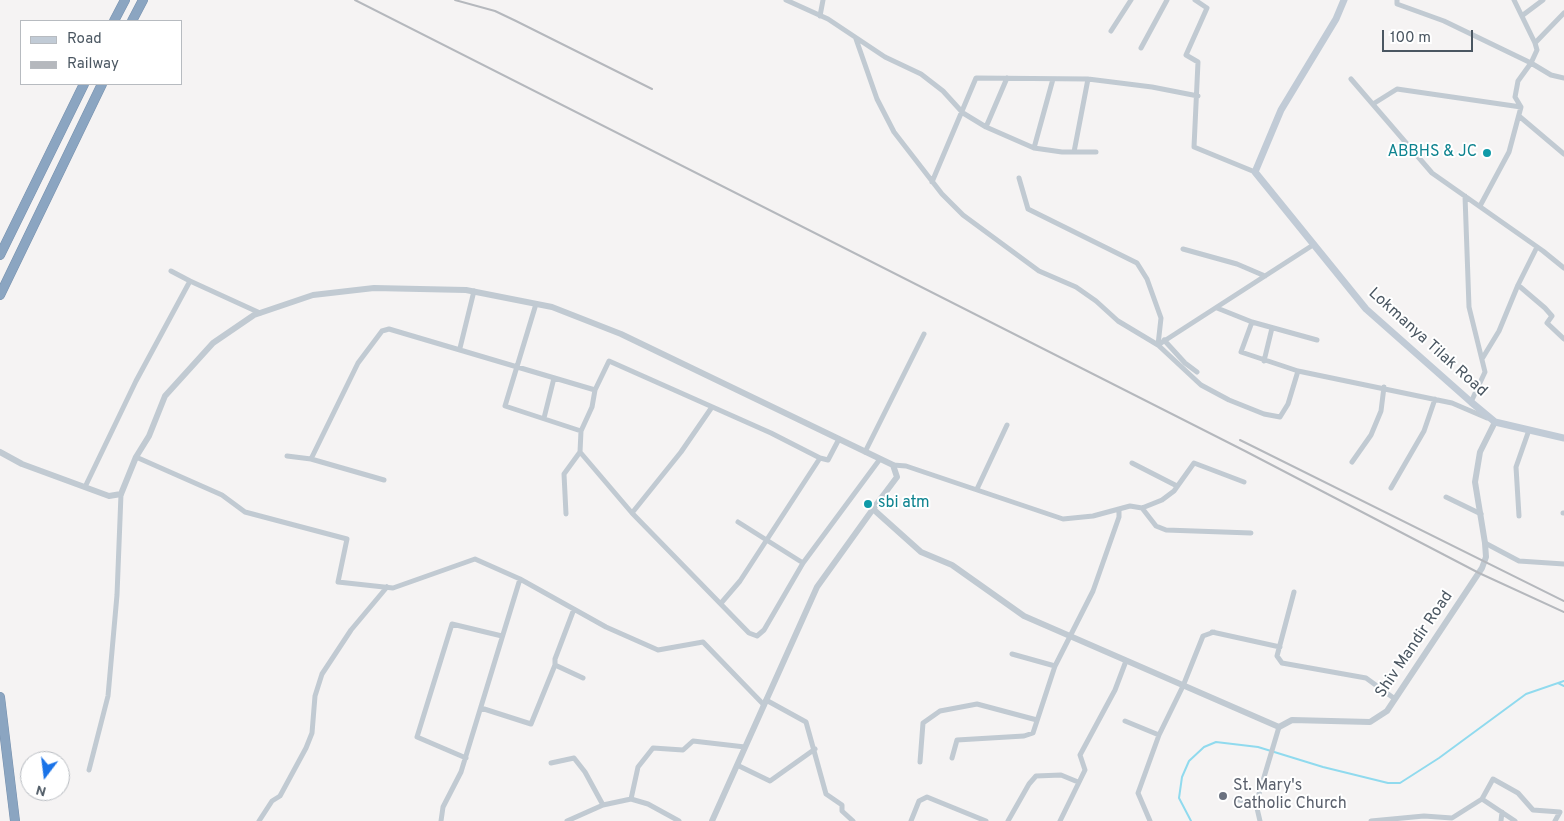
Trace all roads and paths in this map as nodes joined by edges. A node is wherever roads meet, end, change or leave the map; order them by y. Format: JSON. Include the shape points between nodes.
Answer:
{"nodes":[{"id":1,"x":125,"y":0,"type":"edge"},
{"id":2,"x":143,"y":0,"type":"edge"},
{"id":3,"x":786,"y":0,"type":"edge"},
{"id":4,"x":824,"y":0,"type":"edge"},
{"id":5,"x":1131,"y":0,"type":"edge"},
{"id":6,"x":1167,"y":0,"type":"edge"},
{"id":7,"x":1195,"y":0,"type":"edge"},
{"id":8,"x":1344,"y":0,"type":"edge"},
{"id":9,"x":1390,"y":0,"type":"edge"},
{"id":10,"x":1514,"y":0,"type":"edge"},
{"id":11,"x":1543,"y":0,"type":"edge"},
{"id":12,"x":1397,"y":2,"type":"edge"},
{"id":13,"x":1564,"y":13,"type":"edge"},
{"id":14,"x":1522,"y":15,"type":"junction"},
{"id":15,"x":820,"y":16,"type":"junction"},
{"id":16,"x":115,"y":20,"type":"edge"},
{"id":17,"x":133,"y":20,"type":"edge"},
{"id":18,"x":1111,"y":31,"type":"dead end"},
{"id":19,"x":856,"y":39,"type":"junction"},
{"id":20,"x":1535,"y":43,"type":"junction"},
{"id":21,"x":1141,"y":48,"type":"dead end"},
{"id":22,"x":1531,"y":64,"type":"junction"},
{"id":23,"x":1563,"y":76,"type":"edge"},
{"id":24,"x":1007,"y":78,"type":"junction"},
{"id":25,"x":1053,"y":79,"type":"junction"},
{"id":26,"x":1088,"y":79,"type":"junction"},
{"id":27,"x":1351,"y":79,"type":"dead end"},
{"id":28,"x":84,"y":85,"type":"edge"},
{"id":29,"x":102,"y":85,"type":"edge"},
{"id":30,"x":1198,"y":96,"type":"junction"},
{"id":31,"x":1373,"y":104,"type":"junction"},
{"id":32,"x":1521,"y":107,"type":"junction"},
{"id":33,"x":963,"y":113,"type":"junction"},
{"id":34,"x":1519,"y":116,"type":"junction"},
{"id":35,"x":986,"y":127,"type":"junction"},
{"id":36,"x":1034,"y":148,"type":"junction"},
{"id":37,"x":1074,"y":152,"type":"junction"},
{"id":38,"x":1096,"y":152,"type":"dead end"},
{"id":39,"x":1564,"y":154,"type":"edge"},
{"id":40,"x":1254,"y":172,"type":"junction"},
{"id":41,"x":1019,"y":178,"type":"dead end"},
{"id":42,"x":932,"y":182,"type":"junction"},
{"id":43,"x":1465,"y":196,"type":"junction"},
{"id":44,"x":1480,"y":206,"type":"junction"},
{"id":45,"x":1313,"y":245,"type":"junction"},
{"id":46,"x":1537,"y":247,"type":"junction"},
{"id":47,"x":1183,"y":249,"type":"dead end"},
{"id":48,"x":0,"y":255,"type":"edge"},
{"id":49,"x":1564,"y":268,"type":"edge"},
{"id":50,"x":171,"y":271,"type":"dead end"},
{"id":51,"x":1265,"y":276,"type":"junction"},
{"id":52,"x":190,"y":281,"type":"junction"},
{"id":53,"x":1518,"y":285,"type":"junction"},
{"id":54,"x":474,"y":292,"type":"junction"},
{"id":55,"x":0,"y":295,"type":"edge"},
{"id":56,"x":536,"y":304,"type":"junction"},
{"id":57,"x":1216,"y":308,"type":"junction"},
{"id":58,"x":260,"y":313,"type":"junction"},
{"id":59,"x":1252,"y":322,"type":"junction"},
{"id":60,"x":1272,"y":328,"type":"junction"},
{"id":61,"x":924,"y":334,"type":"dead end"},
{"id":62,"x":1564,"y":339,"type":"edge"},
{"id":63,"x":1164,"y":340,"type":"junction"},
{"id":64,"x":1317,"y":340,"type":"dead end"},
{"id":65,"x":1158,"y":345,"type":"junction"},
{"id":66,"x":460,"y":348,"type":"junction"},
{"id":67,"x":1482,"y":359,"type":"junction"},
{"id":68,"x":1264,"y":361,"type":"junction"},
{"id":69,"x":516,"y":366,"type":"junction"},
{"id":70,"x":1298,"y":371,"type":"junction"},
{"id":71,"x":1197,"y":372,"type":"dead end"},
{"id":72,"x":554,"y":378,"type":"junction"},
{"id":73,"x":1384,"y":387,"type":"junction"},
{"id":74,"x":595,"y":390,"type":"junction"},
{"id":75,"x":1435,"y":399,"type":"junction"},
{"id":76,"x":1471,"y":402,"type":"junction"},
{"id":77,"x":712,"y":407,"type":"junction"},
{"id":78,"x":544,"y":418,"type":"junction"},
{"id":79,"x":1495,"y":422,"type":"junction"},
{"id":80,"x":1007,"y":425,"type":"dead end"},
{"id":81,"x":1529,"y":430,"type":"junction"},
{"id":82,"x":581,"y":431,"type":"junction"},
{"id":83,"x":1564,"y":438,"type":"edge"},
{"id":84,"x":839,"y":439,"type":"junction"},
{"id":85,"x":0,"y":452,"type":"edge"},
{"id":86,"x":580,"y":452,"type":"junction"},
{"id":87,"x":865,"y":452,"type":"junction"},
{"id":88,"x":287,"y":456,"type":"dead end"},
{"id":89,"x":136,"y":457,"type":"junction"},
{"id":90,"x":820,"y":458,"type":"junction"},
{"id":91,"x":880,"y":459,"type":"junction"},
{"id":92,"x":311,"y":460,"type":"junction"},
{"id":93,"x":1352,"y":462,"type":"dead end"},
{"id":94,"x":1132,"y":463,"type":"dead end"},
{"id":95,"x":894,"y":465,"type":"junction"},
{"id":96,"x":384,"y":480,"type":"dead end"},
{"id":97,"x":1244,"y":482,"type":"dead end"},
{"id":98,"x":1177,"y":486,"type":"junction"},
{"id":99,"x":85,"y":487,"type":"junction"},
{"id":100,"x":1391,"y":488,"type":"dead end"},
{"id":101,"x":978,"y":489,"type":"junction"},
{"id":102,"x":121,"y":494,"type":"junction"},
{"id":103,"x":1446,"y":498,"type":"dead end"},
{"id":104,"x":1142,"y":508,"type":"junction"},
{"id":105,"x":873,"y":509,"type":"junction"},
{"id":106,"x":1119,"y":511,"type":"junction"},
{"id":107,"x":632,"y":513,"type":"junction"},
{"id":108,"x":566,"y":514,"type":"dead end"},
{"id":109,"x":1480,"y":514,"type":"junction"},
{"id":110,"x":1519,"y":516,"type":"dead end"},
{"id":111,"x":738,"y":522,"type":"dead end"},
{"id":112,"x":1251,"y":533,"type":"dead end"},
{"id":113,"x":766,"y":540,"type":"junction"},
{"id":114,"x":1485,"y":544,"type":"junction"},
{"id":115,"x":803,"y":563,"type":"junction"},
{"id":116,"x":1564,"y":564,"type":"edge"},
{"id":117,"x":520,"y":579,"type":"junction"},
{"id":118,"x":387,"y":587,"type":"junction"},
{"id":119,"x":1294,"y":592,"type":"dead end"},
{"id":120,"x":722,"y":602,"type":"junction"},
{"id":121,"x":574,"y":609,"type":"junction"},
{"id":122,"x":1207,"y":631,"type":"dead end"},
{"id":123,"x":1214,"y":632,"type":"junction"},
{"id":124,"x":502,"y":636,"type":"junction"},
{"id":125,"x":1069,"y":636,"type":"junction"},
{"id":126,"x":1280,"y":647,"type":"junction"},
{"id":127,"x":1012,"y":654,"type":"dead end"},
{"id":128,"x":1126,"y":661,"type":"junction"},
{"id":129,"x":555,"y":665,"type":"junction"},
{"id":130,"x":1055,"y":666,"type":"junction"},
{"id":131,"x":584,"y":678,"type":"dead end"},
{"id":132,"x":1184,"y":686,"type":"junction"},
{"id":133,"x":0,"y":697,"type":"edge"},
{"id":134,"x":1395,"y":699,"type":"junction"},
{"id":135,"x":765,"y":702,"type":"junction"},
{"id":136,"x":481,"y":708,"type":"junction"},
{"id":137,"x":1037,"y":720,"type":"junction"},
{"id":138,"x":1125,"y":721,"type":"dead end"},
{"id":139,"x":1279,"y":727,"type":"junction"},
{"id":140,"x":1159,"y":735,"type":"junction"},
{"id":141,"x":745,"y":747,"type":"junction"},
{"id":142,"x":815,"y":749,"type":"junction"},
{"id":143,"x":466,"y":758,"type":"junction"},
{"id":144,"x":952,"y":758,"type":"dead end"},
{"id":145,"x":920,"y":762,"type":"dead end"},
{"id":146,"x":551,"y":763,"type":"dead end"},
{"id":147,"x":737,"y":765,"type":"junction"},
{"id":148,"x":90,"y":770,"type":"dead end"},
{"id":149,"x":1078,"y":782,"type":"junction"},
{"id":150,"x":631,"y":799,"type":"junction"},
{"id":151,"x":1235,"y":799,"type":"dead end"},
{"id":152,"x":1482,"y":799,"type":"junction"},
{"id":153,"x":1256,"y":804,"type":"junction"},
{"id":154,"x":603,"y":805,"type":"junction"},
{"id":155,"x":1502,"y":812,"type":"junction"},
{"id":156,"x":1562,"y":814,"type":"edge"},
{"id":157,"x":1424,"y":818,"type":"edge"},
{"id":158,"x":15,"y":821,"type":"edge"},
{"id":159,"x":259,"y":821,"type":"edge"},
{"id":160,"x":441,"y":821,"type":"edge"},
{"id":161,"x":567,"y":821,"type":"edge"},
{"id":162,"x":679,"y":821,"type":"edge"},
{"id":163,"x":712,"y":821,"type":"edge"},
{"id":164,"x":853,"y":821,"type":"edge"},
{"id":165,"x":911,"y":821,"type":"edge"},
{"id":166,"x":986,"y":821,"type":"edge"},
{"id":167,"x":1008,"y":821,"type":"edge"},
{"id":168,"x":1060,"y":821,"type":"edge"},
{"id":169,"x":1150,"y":821,"type":"edge"},
{"id":170,"x":1260,"y":821,"type":"edge"},
{"id":171,"x":1371,"y":821,"type":"edge"},
{"id":172,"x":1501,"y":821,"type":"edge"},
{"id":173,"x":1515,"y":821,"type":"edge"},
{"id":174,"x":1555,"y":821,"type":"edge"}],
"edges":[{"from":1,"to":16,"type":"highway"},
{"from":2,"to":17,"type":"highway"},
{"from":3,"to":15,"type":"street"},
{"from":4,"to":15,"type":"street"},
{"from":5,"to":18,"type":"street"},
{"from":6,"to":21,"type":"street"},
{"from":7,"to":30,"type":"street","via":[[1207,8],[1186,55],[1198,62]]},
{"from":8,"to":40,"type":"main road","via":[[1336,19],[1281,110]]},
{"from":9,"to":12,"type":"street"},
{"from":10,"to":14,"type":"street"},
{"from":11,"to":14,"type":"street"},
{"from":12,"to":22,"type":"street"},
{"from":13,"to":20,"type":"street"},
{"from":14,"to":20,"type":"street"},
{"from":15,"to":19,"type":"street"},
{"from":19,"to":33,"type":"street","via":[[921,74]]},
{"from":19,"to":42,"type":"street","via":[[877,99],[894,132]]},
{"from":20,"to":22,"type":"street","via":[[1537,50]]},
{"from":22,"to":23,"type":"street","via":[[1551,75]]},
{"from":22,"to":32,"type":"street","via":[[1518,81],[1515,97]]},
{"from":24,"to":25,"type":"street"},
{"from":24,"to":33,"type":"street","via":[[976,78]]},
{"from":24,"to":35,"type":"street"},
{"from":25,"to":26,"type":"street"},
{"from":25,"to":36,"type":"street"},
{"from":26,"to":30,"type":"street"},
{"from":26,"to":37,"type":"street"},
{"from":27,"to":31,"type":"street"},
{"from":28,"to":48,"type":"highway"},
{"from":29,"to":55,"type":"highway"},
{"from":30,"to":40,"type":"street","via":[[1194,147]]},
{"from":31,"to":32,"type":"street","via":[[1398,89]]},
{"from":31,"to":43,"type":"street","via":[[1432,173]]},
{"from":32,"to":34,"type":"street"},
{"from":33,"to":35,"type":"street"},
{"from":33,"to":42,"type":"street"},
{"from":34,"to":39,"type":"street"},
{"from":34,"to":44,"type":"street","via":[[1509,152]]},
{"from":35,"to":36,"type":"street"},
{"from":36,"to":37,"type":"street"},
{"from":37,"to":38,"type":"street"},
{"from":40,"to":45,"type":"main road","name":"Lokmanya Tilak Road"},
{"from":41,"to":65,"type":"street","via":[[1028,209],[1137,263],[1147,279],[1161,318]]},
{"from":42,"to":65,"type":"street","via":[[963,215],[1039,271],[1076,287],[1118,321]]},
{"from":43,"to":44,"type":"street"},
{"from":43,"to":67,"type":"street","via":[[1469,307]]},
{"from":44,"to":46,"type":"street"},
{"from":45,"to":51,"type":"street"},
{"from":45,"to":76,"type":"main road","name":"Lokmanya Tilak Road","via":[[1366,309]]},
{"from":46,"to":49,"type":"street"},
{"from":46,"to":53,"type":"street"},
{"from":47,"to":51,"type":"street","via":[[1237,264]]},
{"from":50,"to":52,"type":"street"},
{"from":51,"to":57,"type":"street"},
{"from":52,"to":58,"type":"street"},
{"from":52,"to":99,"type":"street","via":[[136,381]]},
{"from":53,"to":62,"type":"street","via":[[1552,316],[1547,323]]},
{"from":53,"to":67,"type":"street","via":[[1499,331]]},
{"from":54,"to":56,"type":"street"},
{"from":54,"to":58,"type":"street","via":[[374,288],[312,295]]},
{"from":54,"to":66,"type":"street"},
{"from":56,"to":69,"type":"street"},
{"from":56,"to":84,"type":"street","via":[[621,334]]},
{"from":57,"to":59,"type":"street"},
{"from":57,"to":63,"type":"street"},
{"from":58,"to":89,"type":"street","via":[[213,343],[165,396],[149,436]]},
{"from":59,"to":60,"type":"street"},
{"from":59,"to":68,"type":"street","via":[[1241,352]]},
{"from":60,"to":64,"type":"street"},
{"from":60,"to":68,"type":"street"},
{"from":61,"to":87,"type":"street"},
{"from":63,"to":65,"type":"street"},
{"from":63,"to":71,"type":"street"},
{"from":65,"to":70,"type":"street","via":[[1201,385],[1229,400],[1280,417],[1288,404]]},
{"from":66,"to":69,"type":"street"},
{"from":66,"to":92,"type":"street","via":[[388,329],[382,331],[358,363]]},
{"from":67,"to":76,"type":"street","via":[[1485,372]]},
{"from":68,"to":70,"type":"street"},
{"from":69,"to":72,"type":"street"},
{"from":69,"to":78,"type":"street","via":[[505,406]]},
{"from":70,"to":73,"type":"street"},
{"from":72,"to":74,"type":"street"},
{"from":72,"to":78,"type":"street"},
{"from":73,"to":75,"type":"street"},
{"from":73,"to":93,"type":"street","via":[[1381,411],[1371,435]]},
{"from":74,"to":77,"type":"street","via":[[609,361]]},
{"from":74,"to":82,"type":"street","via":[[592,407]]},
{"from":75,"to":79,"type":"street"},
{"from":75,"to":100,"type":"street","via":[[1424,431]]},
{"from":76,"to":79,"type":"main road","name":"Lokmanya Tilak Road"},
{"from":77,"to":90,"type":"street"},
{"from":77,"to":107,"type":"street"},
{"from":78,"to":82,"type":"street"},
{"from":79,"to":81,"type":"main road","name":"Lokmanya Tilak Road"},
{"from":79,"to":109,"type":"street","name":"Shiv Mandir Road","via":[[1480,452],[1476,474]]},
{"from":80,"to":101,"type":"street"},
{"from":81,"to":83,"type":"main road","name":"Lokmanya Tilak Road"},
{"from":81,"to":110,"type":"street","via":[[1516,467]]},
{"from":82,"to":86,"type":"street"},
{"from":84,"to":87,"type":"street"},
{"from":84,"to":90,"type":"street","via":[[828,460]]},
{"from":85,"to":99,"type":"street","via":[[22,464]]},
{"from":86,"to":107,"type":"street"},
{"from":86,"to":108,"type":"street","via":[[564,474]]},
{"from":87,"to":91,"type":"street"},
{"from":88,"to":92,"type":"street"},
{"from":89,"to":102,"type":"street"},
{"from":89,"to":118,"type":"street","via":[[222,495],[245,512],[347,539],[338,582]]},
{"from":90,"to":113,"type":"street"},
{"from":91,"to":95,"type":"street"},
{"from":91,"to":115,"type":"street"},
{"from":92,"to":96,"type":"street"},
{"from":94,"to":98,"type":"street"},
{"from":95,"to":101,"type":"street"},
{"from":95,"to":105,"type":"street","via":[[897,477]]},
{"from":97,"to":98,"type":"street","via":[[1194,463]]},
{"from":98,"to":104,"type":"street","via":[[1162,500]]},
{"from":99,"to":102,"type":"street","via":[[109,496]]},
{"from":101,"to":106,"type":"street","via":[[1063,520]]},
{"from":102,"to":148,"type":"street","via":[[108,696]]},
{"from":103,"to":109,"type":"street"},
{"from":104,"to":106,"type":"street","via":[[1130,506]]},
{"from":104,"to":112,"type":"street","via":[[1156,526],[1166,530]]},
{"from":105,"to":125,"type":"street","via":[[921,552],[952,565],[1024,616]]},
{"from":105,"to":135,"type":"street","via":[[817,587]]},
{"from":106,"to":125,"type":"street","via":[[1093,591]]},
{"from":107,"to":120,"type":"street"},
{"from":109,"to":114,"type":"street","name":"Shiv Mandir Road"},
{"from":111,"to":113,"type":"street"},
{"from":113,"to":115,"type":"street"},
{"from":113,"to":120,"type":"street","via":[[740,581]]},
{"from":114,"to":116,"type":"street","via":[[1519,561]]},
{"from":114,"to":134,"type":"street","name":"Shiv Mandir Road","via":[[1486,557],[1478,576]]},
{"from":115,"to":120,"type":"street","via":[[764,630],[757,636],[749,632]]},
{"from":117,"to":118,"type":"street","via":[[476,559],[393,588]]},
{"from":117,"to":121,"type":"street"},
{"from":117,"to":124,"type":"street"},
{"from":118,"to":159,"type":"street","via":[[350,630],[322,674],[315,696],[312,733],[306,748],[280,796],[272,801]]},
{"from":119,"to":126,"type":"street"},
{"from":121,"to":129,"type":"street"},
{"from":121,"to":135,"type":"street","via":[[658,650],[702,642]]},
{"from":122,"to":123,"type":"street"},
{"from":123,"to":126,"type":"street"},
{"from":123,"to":132,"type":"street","via":[[1203,636]]},
{"from":124,"to":136,"type":"street"},
{"from":124,"to":143,"type":"street","via":[[452,624],[417,737]]},
{"from":125,"to":128,"type":"street"},
{"from":125,"to":130,"type":"street"},
{"from":126,"to":134,"type":"street","via":[[1277,656],[1282,662],[1366,678]]},
{"from":127,"to":130,"type":"street"},
{"from":128,"to":132,"type":"street"},
{"from":128,"to":149,"type":"street","via":[[1080,755],[1085,770]]},
{"from":129,"to":131,"type":"street"},
{"from":129,"to":136,"type":"street","via":[[530,724]]},
{"from":130,"to":137,"type":"street"},
{"from":132,"to":139,"type":"street"},
{"from":132,"to":140,"type":"street"},
{"from":133,"to":158,"type":"highway"},
{"from":134,"to":139,"type":"street","name":"Shiv Mandir Road","via":[[1387,711],[1370,722],[1292,720]]},
{"from":135,"to":141,"type":"street"},
{"from":135,"to":142,"type":"street","via":[[806,722]]},
{"from":136,"to":143,"type":"street"},
{"from":137,"to":144,"type":"street","via":[[1032,733],[1024,736],[957,740]]},
{"from":137,"to":145,"type":"street","via":[[977,704],[940,711],[923,723]]},
{"from":138,"to":140,"type":"street"},
{"from":139,"to":153,"type":"street"},
{"from":140,"to":169,"type":"street","via":[[1138,793]]},
{"from":141,"to":147,"type":"street"},
{"from":141,"to":150,"type":"street","via":[[693,741],[683,750],[653,748],[638,767]]},
{"from":142,"to":147,"type":"street","via":[[770,781]]},
{"from":142,"to":164,"type":"street","via":[[826,794],[842,805],[842,811]]},
{"from":143,"to":160,"type":"street","via":[[443,807]]},
{"from":146,"to":154,"type":"street","via":[[574,758],[586,772]]},
{"from":147,"to":163,"type":"street"},
{"from":149,"to":167,"type":"street","via":[[1061,775],[1036,776],[1028,784]]},
{"from":149,"to":168,"type":"street"},
{"from":150,"to":154,"type":"street"},
{"from":150,"to":162,"type":"street","via":[[648,804]]},
{"from":151,"to":153,"type":"street"},
{"from":152,"to":155,"type":"street"},
{"from":152,"to":156,"type":"street","via":[[1493,780],[1518,793],[1533,810]]},
{"from":152,"to":157,"type":"street","via":[[1452,818]]},
{"from":153,"to":170,"type":"street"},
{"from":154,"to":161,"type":"street"},
{"from":155,"to":172,"type":"street"},
{"from":155,"to":173,"type":"street"},
{"from":156,"to":174,"type":"street"},
{"from":157,"to":171,"type":"street"},
{"from":165,"to":166,"type":"street","via":[[919,802],[927,797]]}]}
